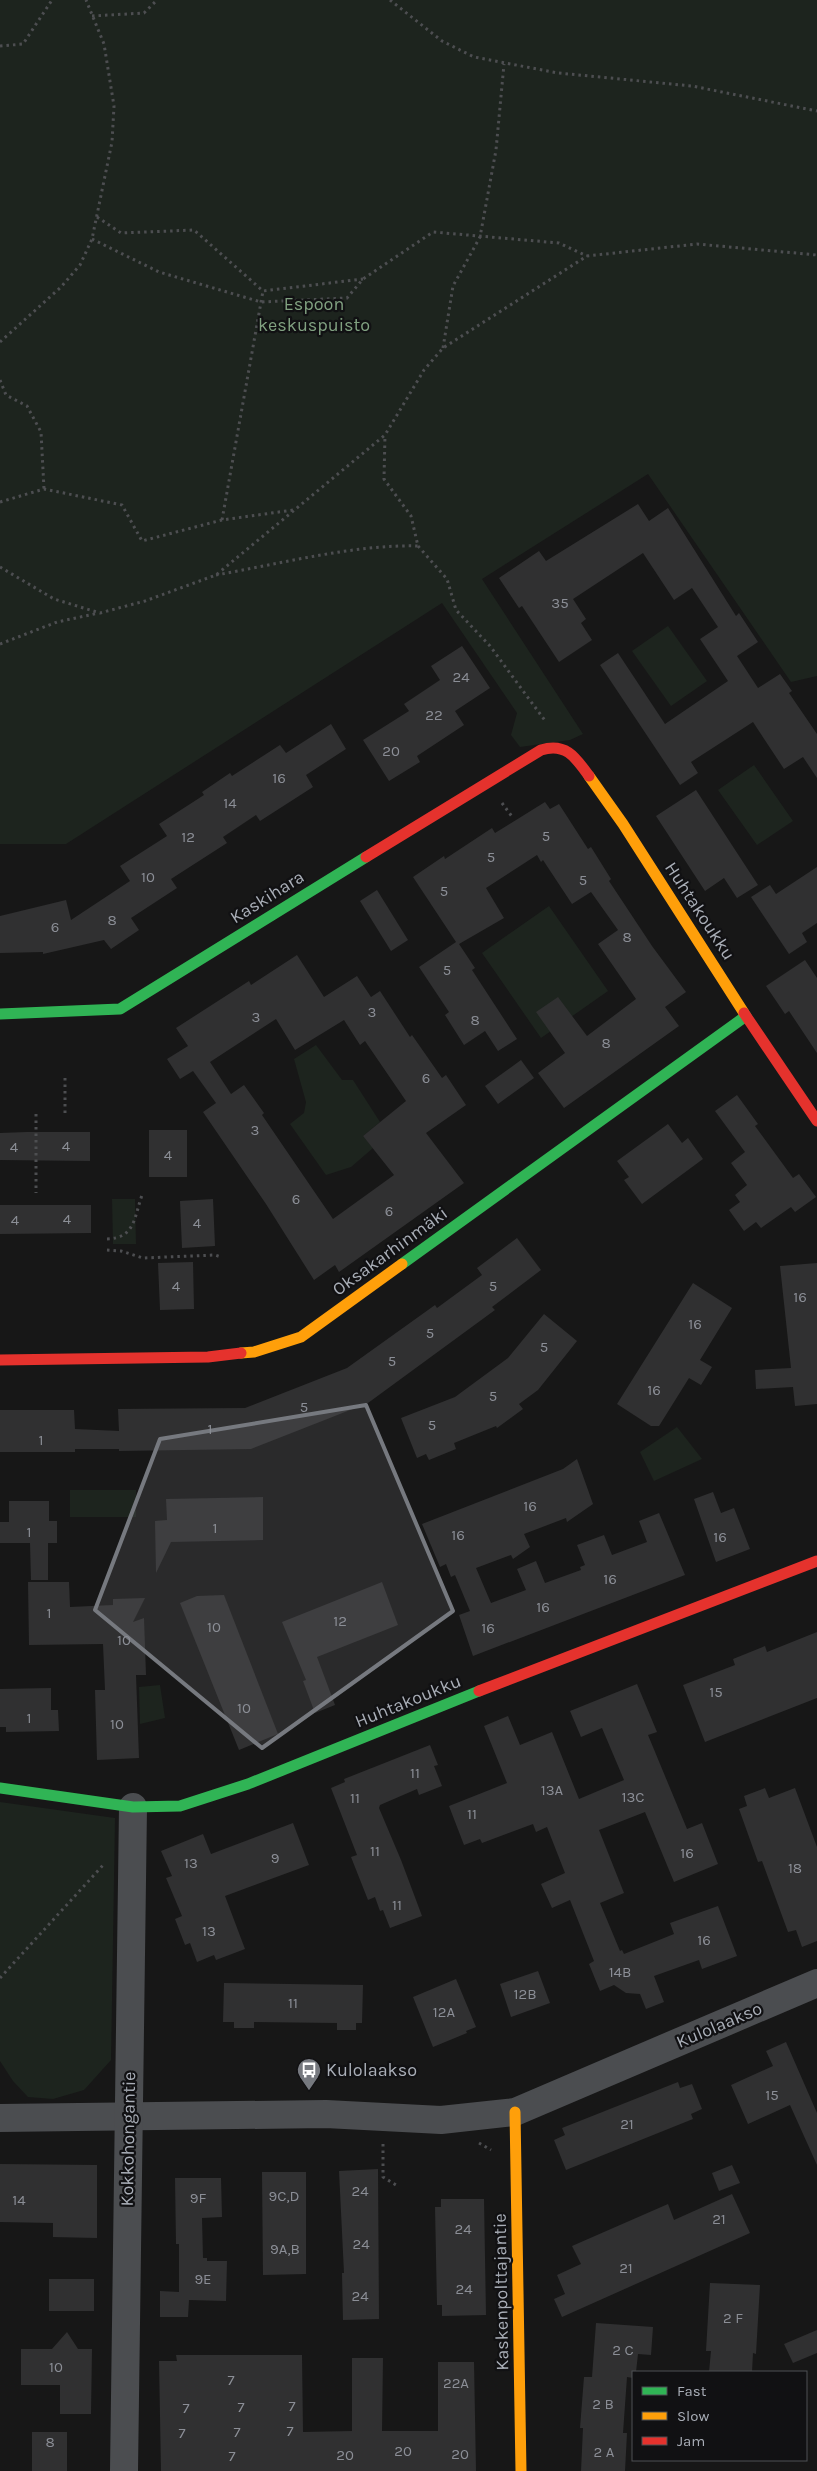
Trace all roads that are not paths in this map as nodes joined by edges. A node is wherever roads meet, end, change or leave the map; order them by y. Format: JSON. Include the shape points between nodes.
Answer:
{"nodes":[{"id":1,"x":535,"y":752,"type":"joint"},
{"id":2,"x":0,"y":1014,"type":"edge"},
{"id":3,"x":746,"y":1016,"type":"junction"},
{"id":4,"x":817,"y":1121,"type":"edge"},
{"id":5,"x":0,"y":1360,"type":"edge"},
{"id":6,"x":817,"y":1560,"type":"edge"},
{"id":7,"x":0,"y":1788,"type":"edge"},
{"id":8,"x":133,"y":1807,"type":"junction"},
{"id":9,"x":817,"y":1983,"type":"edge"},
{"id":10,"x":515,"y":2112,"type":"junction"},
{"id":11,"x":0,"y":2118,"type":"edge"},
{"id":12,"x":129,"y":2118,"type":"junction"},
{"id":13,"x":124,"y":2471,"type":"edge"},
{"id":14,"x":521,"y":2471,"type":"edge"}],
"edges":[{"from":1,"to":2,"type":"street","name":"Kaskihara","via":[[120,1009]]},
{"from":1,"to":3,"type":"street","name":"Huhtakoukku","via":[[548,746],[561,747],[573,754],[623,824]]},
{"from":3,"to":4,"type":"street","name":"Huhtakoukku"},
{"from":3,"to":5,"type":"street","name":"Oksakarhinmäki","via":[[301,1337],[254,1352],[208,1357]]},
{"from":6,"to":8,"type":"street","name":"Huhtakoukku","via":[[408,1718],[248,1784],[180,1806]]},
{"from":7,"to":8,"type":"street","name":"Huhtakoukku"},
{"from":8,"to":12,"type":"street","name":"Kokkohongantie"},
{"from":9,"to":10,"type":"street","name":"Kulolaakso"},
{"from":10,"to":12,"type":"street","name":"Kulolaakso","via":[[441,2120],[326,2114]]},
{"from":10,"to":14,"type":"street","name":"Kaskenpolttajantie"},
{"from":11,"to":12,"type":"street","name":"Kulolaakso"},
{"from":12,"to":13,"type":"street","name":"Kokkohongantie"}]}
